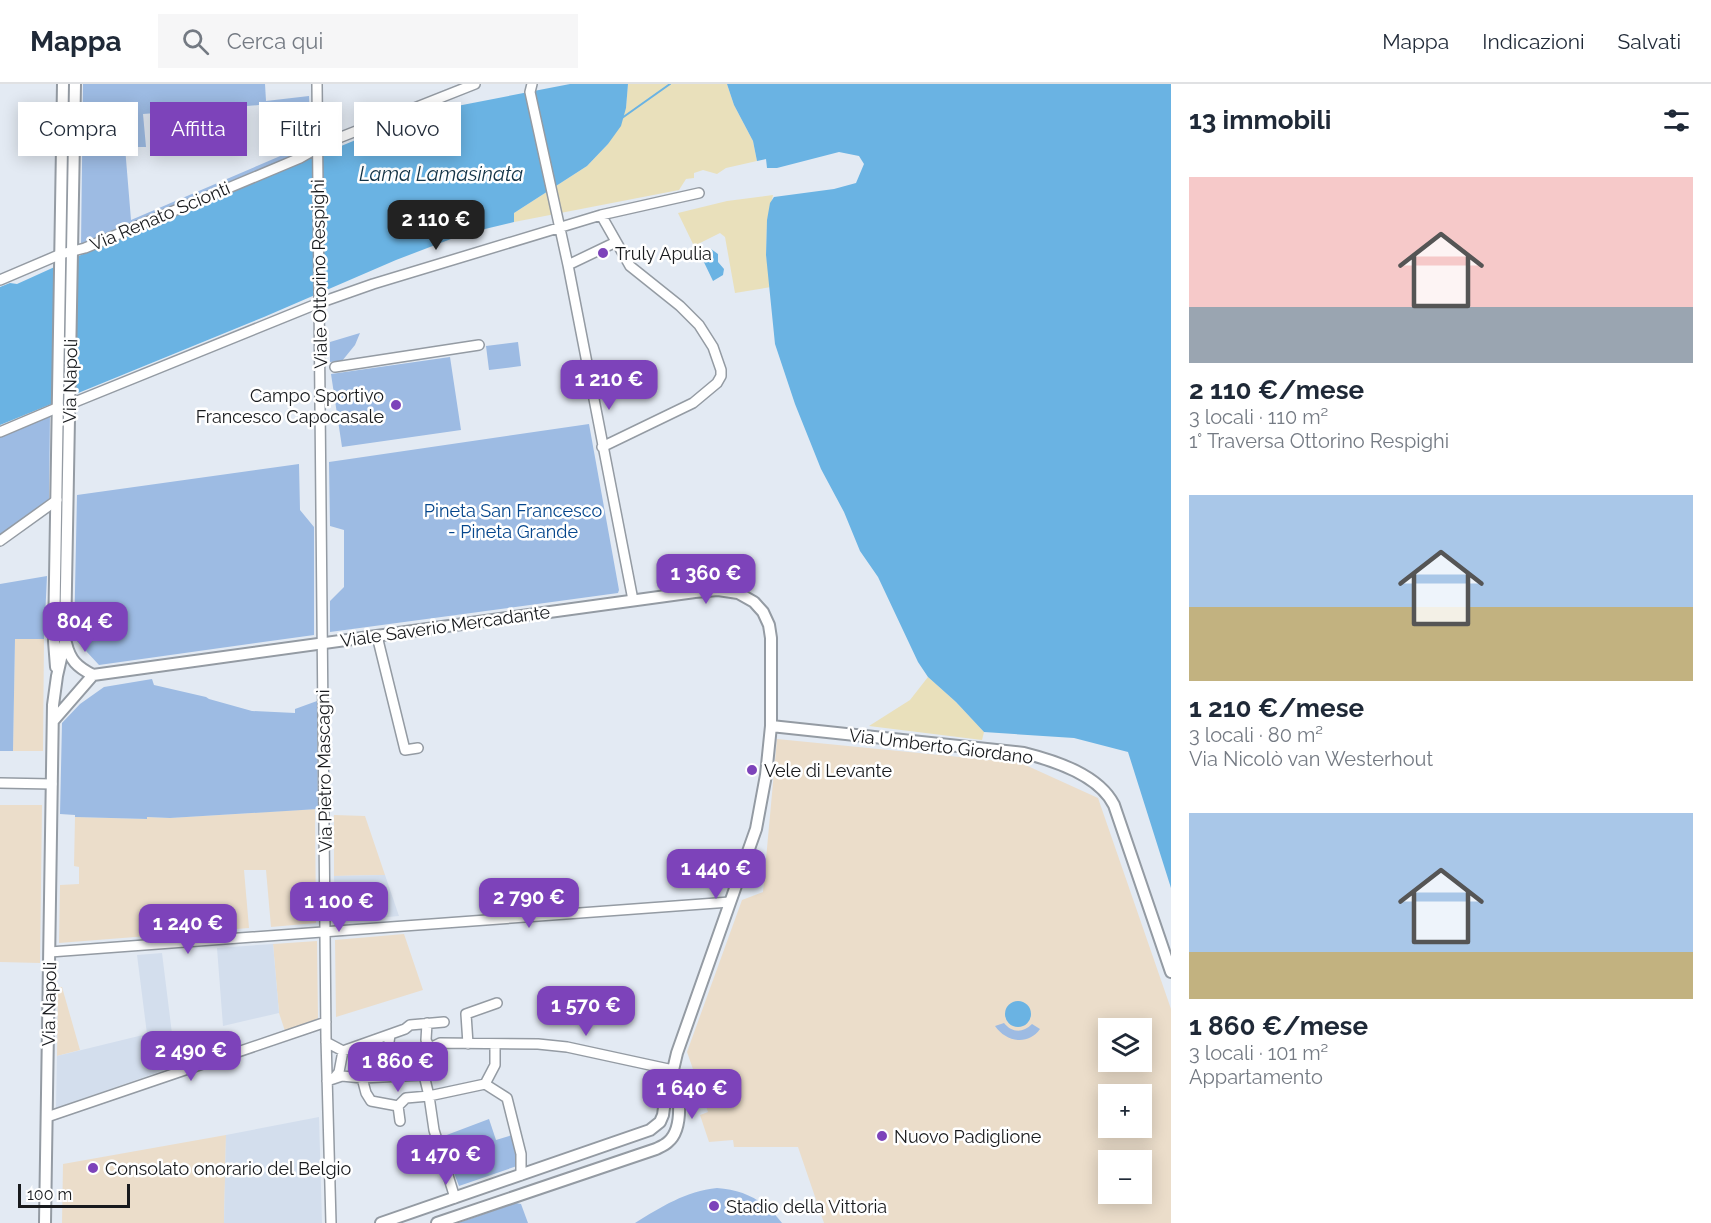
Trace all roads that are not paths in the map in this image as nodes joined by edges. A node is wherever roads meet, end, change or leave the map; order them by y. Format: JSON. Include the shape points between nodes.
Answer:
{"nodes":[{"id":1,"x":63,"y":84,"type":"edge"},
{"id":2,"x":75,"y":84,"type":"edge"},
{"id":3,"x":317,"y":84,"type":"edge"},
{"id":4,"x":475,"y":84,"type":"edge"},
{"id":5,"x":529,"y":86,"type":"edge"},
{"id":6,"x":317,"y":102,"type":"edge"},
{"id":7,"x":342,"y":138,"type":"edge"},
{"id":8,"x":304,"y":156,"type":"edge"},
{"id":9,"x":318,"y":156,"type":"edge"},
{"id":10,"x":699,"y":194,"type":"dead end"},
{"id":11,"x":601,"y":215,"type":"junction"},
{"id":12,"x":559,"y":225,"type":"junction"},
{"id":13,"x":616,"y":242,"type":"junction"},
{"id":14,"x":66,"y":255,"type":"junction"},
{"id":15,"x":568,"y":265,"type":"junction"},
{"id":16,"x":0,"y":280,"type":"edge"},
{"id":17,"x":319,"y":301,"type":"junction"},
{"id":18,"x":478,"y":345,"type":"dead end"},
{"id":19,"x":335,"y":367,"type":"dead end"},
{"id":20,"x":70,"y":404,"type":"junction"},
{"id":21,"x":59,"y":408,"type":"junction"},
{"id":22,"x":0,"y":432,"type":"edge"},
{"id":23,"x":602,"y":447,"type":"junction"},
{"id":24,"x":57,"y":501,"type":"junction"},
{"id":25,"x":0,"y":541,"type":"edge"},
{"id":26,"x":633,"y":600,"type":"junction"},
{"id":27,"x":377,"y":636,"type":"junction"},
{"id":28,"x":65,"y":641,"type":"junction"},
{"id":29,"x":322,"y":643,"type":"junction"},
{"id":30,"x":93,"y":675,"type":"junction"},
{"id":31,"x":57,"y":676,"type":"junction"},
{"id":32,"x":53,"y":721,"type":"junction"},
{"id":33,"x":771,"y":726,"type":"junction"},
{"id":34,"x":418,"y":748,"type":"dead end"},
{"id":35,"x":0,"y":783,"type":"edge"},
{"id":36,"x":52,"y":784,"type":"junction"},
{"id":37,"x":730,"y":902,"type":"junction"},
{"id":38,"x":326,"y":931,"type":"junction"},
{"id":39,"x":50,"y":952,"type":"junction"},
{"id":40,"x":1171,"y":972,"type":"edge"},
{"id":41,"x":497,"y":1003,"type":"dead end"},
{"id":42,"x":326,"y":1022,"type":"junction"},
{"id":43,"x":444,"y":1022,"type":"dead end"},
{"id":44,"x":426,"y":1023,"type":"junction"},
{"id":45,"x":390,"y":1035,"type":"junction"},
{"id":46,"x":326,"y":1042,"type":"junction"},
{"id":47,"x":468,"y":1044,"type":"junction"},
{"id":48,"x":495,"y":1045,"type":"junction"},
{"id":49,"x":430,"y":1048,"type":"junction"},
{"id":50,"x":343,"y":1051,"type":"junction"},
{"id":51,"x":673,"y":1070,"type":"junction"},
{"id":52,"x":424,"y":1075,"type":"junction"},
{"id":53,"x":384,"y":1076,"type":"junction"},
{"id":54,"x":362,"y":1078,"type":"junction"},
{"id":55,"x":331,"y":1079,"type":"junction"},
{"id":56,"x":485,"y":1084,"type":"junction"},
{"id":57,"x":429,"y":1096,"type":"junction"},
{"id":58,"x":398,"y":1106,"type":"junction"},
{"id":59,"x":47,"y":1117,"type":"junction"},
{"id":60,"x":400,"y":1121,"type":"dead end"},
{"id":61,"x":521,"y":1175,"type":"junction"},
{"id":62,"x":527,"y":1194,"type":"junction"},
{"id":63,"x":455,"y":1198,"type":"junction"},
{"id":64,"x":45,"y":1223,"type":"edge"},
{"id":65,"x":332,"y":1223,"type":"edge"},
{"id":66,"x":381,"y":1223,"type":"edge"},
{"id":67,"x":437,"y":1223,"type":"edge"}],
"edges":[{"from":1,"to":14,"type":"main road","name":"Via Napoli"},
{"from":2,"to":14,"type":"main road","name":"Via Napoli"},
{"from":3,"to":6,"type":"street","name":"Viale Ottorino Respighi"},
{"from":4,"to":7,"type":"street","name":"Via Renato Scionti"},
{"from":5,"to":12,"type":"street"},
{"from":8,"to":14,"type":"street","name":"Via Renato Scionti"},
{"from":9,"to":17,"type":"street","name":"Viale Ottorino Respighi"},
{"from":10,"to":11,"type":"street"},
{"from":11,"to":12,"type":"street"},
{"from":11,"to":13,"type":"street"},
{"from":12,"to":15,"type":"street"},
{"from":12,"to":17,"type":"street"},
{"from":13,"to":15,"type":"street"},
{"from":13,"to":23,"type":"street","via":[[630,266],[699,325],[712,347],[721,376],[693,403]]},
{"from":14,"to":16,"type":"street","name":"Via Renato Scionti"},
{"from":14,"to":20,"type":"main road","name":"Via Napoli"},
{"from":14,"to":21,"type":"main road","name":"Via Napoli"},
{"from":15,"to":23,"type":"street"},
{"from":17,"to":20,"type":"street"},
{"from":17,"to":29,"type":"street","name":"Viale Ottorino Respighi"},
{"from":18,"to":19,"type":"street"},
{"from":20,"to":28,"type":"main road","name":"Via Napoli"},
{"from":21,"to":22,"type":"street"},
{"from":21,"to":24,"type":"main road","name":"Via Napoli"},
{"from":23,"to":26,"type":"street"},
{"from":24,"to":25,"type":"street"},
{"from":24,"to":31,"type":"main road","name":"Via Napoli"},
{"from":26,"to":27,"type":"main road","name":"Viale Saverio Mercadante"},
{"from":26,"to":33,"type":"main road","name":"Viale Saverio Mercadante","via":[[732,591],[759,606],[769,624],[771,638]]},
{"from":27,"to":29,"type":"main road","name":"Viale Saverio Mercadante"},
{"from":27,"to":34,"type":"street","via":[[405,750]]},
{"from":28,"to":30,"type":"main road","via":[[73,662]]},
{"from":28,"to":31,"type":"main road","name":"Via Napoli"},
{"from":29,"to":30,"type":"main road","name":"Viale Saverio Mercadante"},
{"from":29,"to":38,"type":"street","name":"Via Pietro Mascagni"},
{"from":30,"to":32,"type":"main road"},
{"from":31,"to":32,"type":"main road","name":"Via Napoli"},
{"from":32,"to":36,"type":"main road","name":"Via Napoli"},
{"from":33,"to":37,"type":"main road","name":"Viale Saverio Mercadante","via":[[756,829]]},
{"from":33,"to":40,"type":"main road","name":"Via Umberto Giordano","via":[[1024,753],[1060,765],[1104,789],[1114,805]]},
{"from":35,"to":36,"type":"street"},
{"from":36,"to":39,"type":"main road","name":"Via Napoli"},
{"from":37,"to":38,"type":"street"},
{"from":37,"to":51,"type":"main road","name":"Viale Saverio Mercadante"},
{"from":38,"to":39,"type":"street"},
{"from":38,"to":42,"type":"street","name":"Via Pietro Mascagni"},
{"from":39,"to":59,"type":"main road","name":"Via Napoli"},
{"from":41,"to":47,"type":"street","via":[[466,1014]]},
{"from":42,"to":46,"type":"street","name":"Via Pietro Mascagni"},
{"from":42,"to":59,"type":"street"},
{"from":43,"to":44,"type":"street"},
{"from":44,"to":45,"type":"street","via":[[410,1025]]},
{"from":44,"to":49,"type":"street"},
{"from":45,"to":50,"type":"street"},
{"from":45,"to":53,"type":"street"},
{"from":46,"to":50,"type":"street"},
{"from":46,"to":55,"type":"street","name":"Via Pietro Mascagni"},
{"from":47,"to":48,"type":"street"},
{"from":47,"to":49,"type":"street","via":[[440,1043]]},
{"from":48,"to":51,"type":"street","via":[[567,1047]]},
{"from":48,"to":56,"type":"street","via":[[495,1065]]},
{"from":49,"to":52,"type":"street"},
{"from":50,"to":55,"type":"street","via":[[339,1072]]},
{"from":51,"to":61,"type":"main road","name":"Viale Saverio Mercadante","via":[[668,1078],[663,1115],[650,1130]]},
{"from":51,"to":62,"type":"main road","via":[[679,1108],[677,1127],[668,1142]]},
{"from":52,"to":53,"type":"street"},
{"from":52,"to":57,"type":"street"},
{"from":53,"to":54,"type":"street"},
{"from":54,"to":55,"type":"street"},
{"from":54,"to":58,"type":"street","via":[[371,1101]]},
{"from":55,"to":65,"type":"street","name":"Via Pietro Mascagni"},
{"from":56,"to":57,"type":"street"},
{"from":56,"to":61,"type":"street","via":[[507,1098],[521,1154]]},
{"from":57,"to":58,"type":"street","via":[[406,1098]]},
{"from":57,"to":63,"type":"street","via":[[434,1130]]},
{"from":58,"to":60,"type":"street"},
{"from":59,"to":64,"type":"main road","name":"Via Napoli"},
{"from":61,"to":62,"type":"main road"},
{"from":61,"to":63,"type":"main road"},
{"from":62,"to":67,"type":"main road"},
{"from":63,"to":66,"type":"main road"}]}
